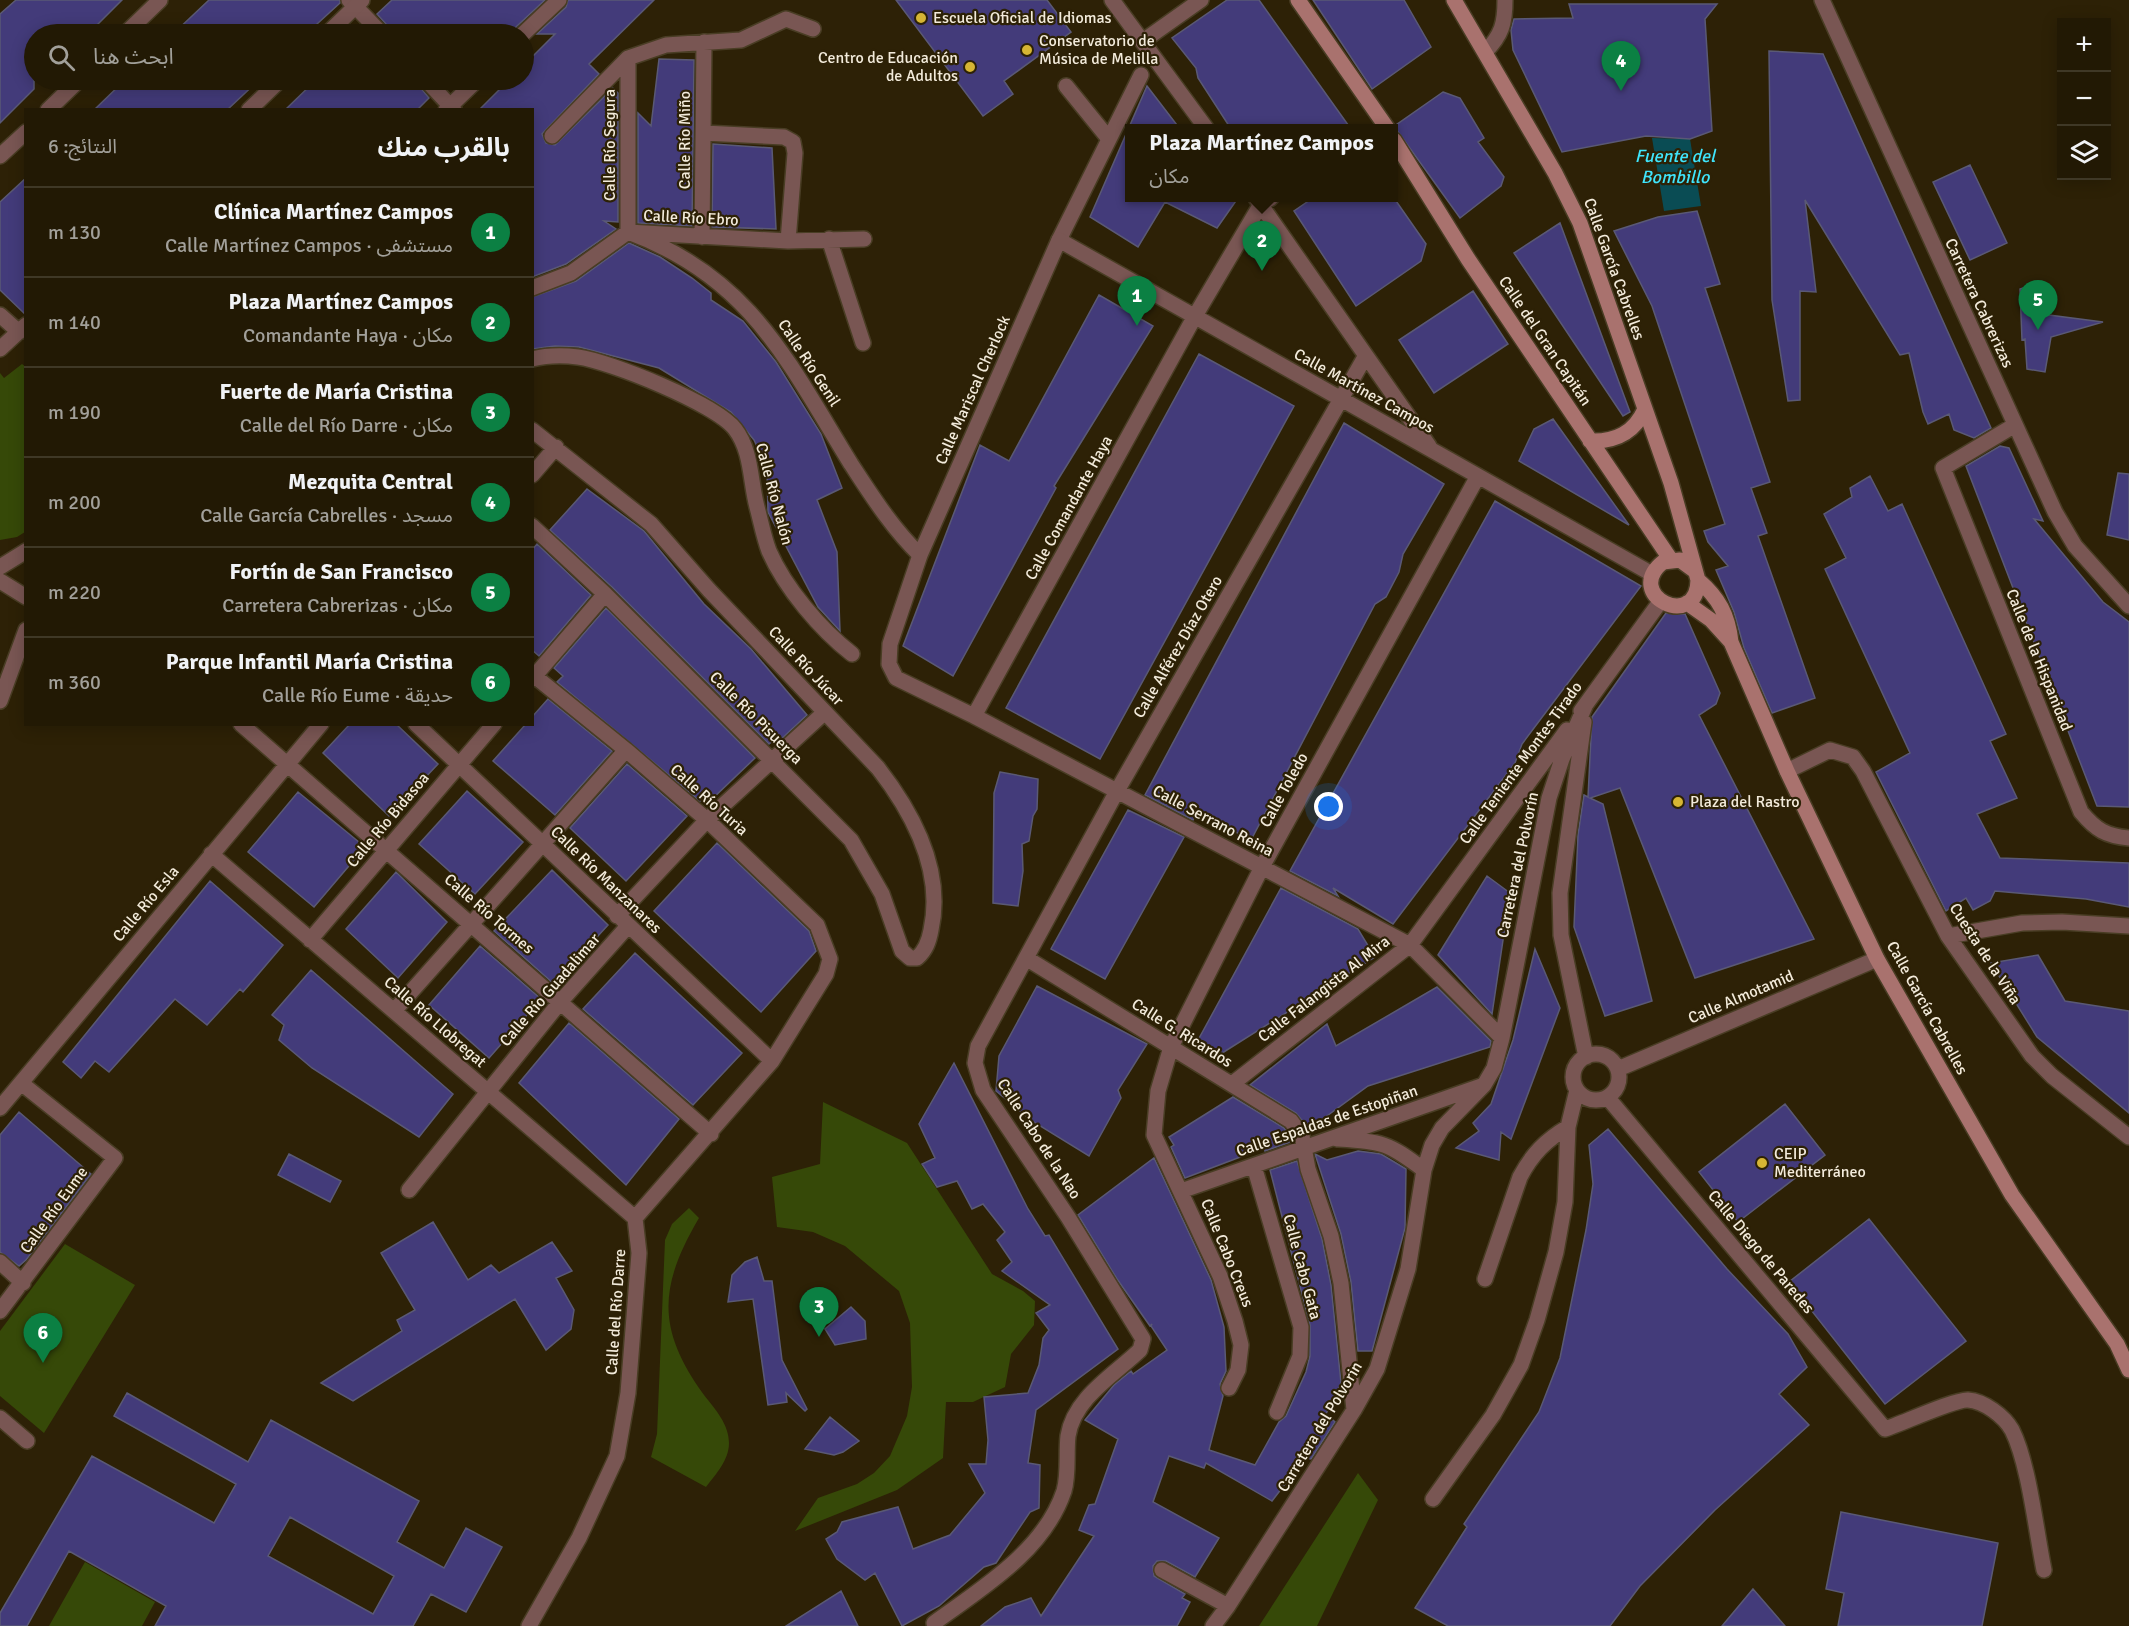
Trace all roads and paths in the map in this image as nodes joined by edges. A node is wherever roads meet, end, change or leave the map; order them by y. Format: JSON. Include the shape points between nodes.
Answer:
{"nodes":[{"id":1,"x":160,"y":0,"type":"edge"},
{"id":2,"x":559,"y":0,"type":"edge"},
{"id":3,"x":1112,"y":0,"type":"edge"},
{"id":4,"x":1201,"y":0,"type":"edge"},
{"id":5,"x":1298,"y":0,"type":"edge"},
{"id":6,"x":1454,"y":0,"type":"edge"},
{"id":7,"x":1505,"y":0,"type":"edge"},
{"id":8,"x":1822,"y":0,"type":"edge"},
{"id":9,"x":356,"y":2,"type":"edge"},
{"id":10,"x":135,"y":24,"type":"edge"},
{"id":11,"x":336,"y":24,"type":"edge"},
{"id":12,"x":374,"y":24,"type":"edge"},
{"id":13,"x":534,"y":24,"type":"edge"},
{"id":14,"x":813,"y":29,"type":"dead end"},
{"id":15,"x":1143,"y":41,"type":"junction"},
{"id":16,"x":704,"y":42,"type":"junction"},
{"id":17,"x":1485,"y":52,"type":"junction"},
{"id":18,"x":628,"y":58,"type":"junction"},
{"id":19,"x":1141,"y":75,"type":"dead end"},
{"id":20,"x":1066,"y":86,"type":"dead end"},
{"id":21,"x":69,"y":90,"type":"edge"},
{"id":22,"x":270,"y":90,"type":"edge"},
{"id":23,"x":435,"y":90,"type":"edge"},
{"id":24,"x":467,"y":90,"type":"edge"},
{"id":25,"x":50,"y":108,"type":"edge"},
{"id":26,"x":251,"y":108,"type":"edge"},
{"id":27,"x":450,"y":108,"type":"edge"},
{"id":28,"x":1202,"y":124,"type":"edge"},
{"id":29,"x":1380,"y":124,"type":"edge"},
{"id":30,"x":704,"y":133,"type":"junction"},
{"id":31,"x":24,"y":134,"type":"edge"},
{"id":32,"x":552,"y":136,"type":"dead end"},
{"id":33,"x":1109,"y":139,"type":"junction"},
{"id":34,"x":1398,"y":146,"type":"edge"},
{"id":35,"x":0,"y":156,"type":"edge"},
{"id":36,"x":1261,"y":202,"type":"edge"},
{"id":37,"x":1263,"y":202,"type":"edge"},
{"id":38,"x":628,"y":232,"type":"junction"},
{"id":39,"x":702,"y":237,"type":"junction"},
{"id":40,"x":828,"y":239,"type":"junction"},
{"id":41,"x":864,"y":239,"type":"dead end"},
{"id":42,"x":1059,"y":240,"type":"junction"},
{"id":43,"x":788,"y":241,"type":"junction"},
{"id":44,"x":534,"y":287,"type":"edge"},
{"id":45,"x":0,"y":315,"type":"edge"},
{"id":46,"x":1195,"y":316,"type":"junction"},
{"id":47,"x":22,"y":328,"type":"edge"},
{"id":48,"x":863,"y":343,"type":"dead end"},
{"id":49,"x":0,"y":350,"type":"edge"},
{"id":50,"x":1365,"y":357,"type":"junction"},
{"id":51,"x":534,"y":358,"type":"edge"},
{"id":52,"x":1340,"y":398,"type":"junction"},
{"id":53,"x":1645,"y":409,"type":"junction"},
{"id":54,"x":2015,"y":425,"type":"junction"},
{"id":55,"x":534,"y":431,"type":"edge"},
{"id":56,"x":1590,"y":441,"type":"junction"},
{"id":57,"x":556,"y":447,"type":"junction"},
{"id":58,"x":1432,"y":451,"type":"junction"},
{"id":59,"x":534,"y":473,"type":"edge"},
{"id":60,"x":1478,"y":476,"type":"junction"},
{"id":61,"x":534,"y":528,"type":"edge"},
{"id":62,"x":24,"y":552,"type":"edge"},
{"id":63,"x":920,"y":555,"type":"junction"},
{"id":64,"x":1671,"y":560,"type":"junction"},
{"id":65,"x":0,"y":567,"type":"edge"},
{"id":66,"x":1652,"y":574,"type":"junction"},
{"id":67,"x":1697,"y":575,"type":"junction"},
{"id":68,"x":0,"y":581,"type":"edge"},
{"id":69,"x":606,"y":594,"type":"junction"},
{"id":70,"x":24,"y":596,"type":"edge"},
{"id":71,"x":1660,"y":602,"type":"junction"},
{"id":72,"x":1687,"y":603,"type":"junction"},
{"id":73,"x":2129,"y":606,"type":"edge"},
{"id":74,"x":24,"y":635,"type":"edge"},
{"id":75,"x":1731,"y":642,"type":"junction"},
{"id":76,"x":852,"y":654,"type":"dead end"},
{"id":77,"x":889,"y":664,"type":"joint"},
{"id":78,"x":534,"y":675,"type":"edge"},
{"id":79,"x":534,"y":677,"type":"edge"},
{"id":80,"x":0,"y":701,"type":"edge"},
{"id":81,"x":1586,"y":704,"type":"junction"},
{"id":82,"x":825,"y":712,"type":"junction"},
{"id":83,"x":974,"y":716,"type":"junction"},
{"id":84,"x":243,"y":726,"type":"edge"},
{"id":85,"x":319,"y":726,"type":"edge"},
{"id":86,"x":418,"y":726,"type":"edge"},
{"id":87,"x":492,"y":726,"type":"edge"},
{"id":88,"x":627,"y":750,"type":"junction"},
{"id":89,"x":772,"y":759,"type":"junction"},
{"id":90,"x":287,"y":764,"type":"junction"},
{"id":91,"x":459,"y":765,"type":"junction"},
{"id":92,"x":1787,"y":771,"type":"junction"},
{"id":93,"x":1117,"y":791,"type":"junction"},
{"id":94,"x":707,"y":820,"type":"junction"},
{"id":95,"x":2129,"y":838,"type":"edge"},
{"id":96,"x":543,"y":843,"type":"junction"},
{"id":97,"x":387,"y":850,"type":"junction"},
{"id":98,"x":211,"y":854,"type":"junction"},
{"id":99,"x":1262,"y":867,"type":"junction"},
{"id":100,"x":623,"y":921,"type":"junction"},
{"id":101,"x":472,"y":923,"type":"junction"},
{"id":102,"x":2129,"y":926,"type":"edge"},
{"id":103,"x":1948,"y":936,"type":"junction"},
{"id":104,"x":310,"y":940,"type":"junction"},
{"id":105,"x":1410,"y":945,"type":"junction"},
{"id":106,"x":917,"y":958,"type":"joint"},
{"id":107,"x":1026,"y":958,"type":"junction"},
{"id":108,"x":1877,"y":959,"type":"junction"},
{"id":109,"x":561,"y":1001,"type":"junction"},
{"id":110,"x":394,"y":1011,"type":"junction"},
{"id":111,"x":1502,"y":1038,"type":"junction"},
{"id":112,"x":1171,"y":1047,"type":"junction"},
{"id":113,"x":1586,"y":1057,"type":"junction"},
{"id":114,"x":772,"y":1061,"type":"junction"},
{"id":115,"x":1618,"y":1069,"type":"junction"},
{"id":116,"x":21,"y":1083,"type":"junction"},
{"id":117,"x":1232,"y":1084,"type":"junction"},
{"id":118,"x":1484,"y":1085,"type":"junction"},
{"id":119,"x":1577,"y":1090,"type":"junction"},
{"id":120,"x":487,"y":1091,"type":"junction"},
{"id":121,"x":1608,"y":1098,"type":"junction"},
{"id":122,"x":0,"y":1108,"type":"edge"},
{"id":123,"x":1568,"y":1127,"type":"junction"},
{"id":124,"x":711,"y":1134,"type":"junction"},
{"id":125,"x":1154,"y":1135,"type":"joint"},
{"id":126,"x":2129,"y":1137,"type":"edge"},
{"id":127,"x":1328,"y":1138,"type":"junction"},
{"id":128,"x":1304,"y":1149,"type":"junction"},
{"id":129,"x":1254,"y":1166,"type":"junction"},
{"id":130,"x":1424,"y":1170,"type":"junction"},
{"id":131,"x":409,"y":1190,"type":"dead end"},
{"id":132,"x":1181,"y":1191,"type":"junction"},
{"id":133,"x":635,"y":1218,"type":"junction"},
{"id":134,"x":0,"y":1262,"type":"edge"},
{"id":135,"x":1485,"y":1279,"type":"dead end"},
{"id":136,"x":23,"y":1283,"type":"junction"},
{"id":137,"x":0,"y":1311,"type":"edge"},
{"id":138,"x":2129,"y":1370,"type":"edge"},
{"id":139,"x":1229,"y":1389,"type":"dead end"},
{"id":140,"x":1354,"y":1410,"type":"junction"},
{"id":141,"x":1277,"y":1412,"type":"dead end"},
{"id":142,"x":0,"y":1418,"type":"edge"},
{"id":143,"x":27,"y":1441,"type":"dead end"},
{"id":144,"x":1433,"y":1499,"type":"dead end"},
{"id":145,"x":1162,"y":1570,"type":"dead end"},
{"id":146,"x":2044,"y":1570,"type":"dead end"},
{"id":147,"x":1228,"y":1606,"type":"junction"},
{"id":148,"x":934,"y":1623,"type":"dead end"},
{"id":149,"x":529,"y":1626,"type":"edge"},
{"id":150,"x":1213,"y":1626,"type":"edge"}],
"edges":[{"from":1,"to":10,"type":"street"},
{"from":2,"to":13,"type":"street"},
{"from":3,"to":15,"type":"street"},
{"from":4,"to":15,"type":"street"},
{"from":5,"to":29,"type":"main road"},
{"from":6,"to":17,"type":"main road","name":"Calle García Cabrelles"},
{"from":7,"to":17,"type":"street","via":[[1504,27]]},
{"from":8,"to":54,"type":"street","name":"Carretera Cabrerizas"},
{"from":9,"to":11,"type":"street"},
{"from":9,"to":12,"type":"street"},
{"from":14,"to":16,"type":"street","via":[[786,19],[741,40]]},
{"from":15,"to":28,"type":"street"},
{"from":16,"to":18,"type":"street","via":[[666,45]]},
{"from":16,"to":30,"type":"street","name":"Calle Río Miño"},
{"from":17,"to":53,"type":"main road","name":"Calle García Cabrelles","via":[[1580,223]]},
{"from":18,"to":32,"type":"street"},
{"from":18,"to":38,"type":"street","name":"Calle Río Segura"},
{"from":19,"to":33,"type":"street","name":"Calle Mariscal Cherlock"},
{"from":20,"to":33,"type":"street"},
{"from":21,"to":25,"type":"street"},
{"from":22,"to":26,"type":"street"},
{"from":23,"to":27,"type":"street"},
{"from":24,"to":27,"type":"street"},
{"from":30,"to":39,"type":"street","name":"Calle Río Miño"},
{"from":30,"to":43,"type":"street","via":[[784,137],[793,142]]},
{"from":31,"to":35,"type":"street"},
{"from":33,"to":42,"type":"street","name":"Calle Mariscal Cherlock"},
{"from":34,"to":56,"type":"main road","name":"Calle del Gran Capitán"},
{"from":36,"to":46,"type":"street","name":"Calle Comandante Haya"},
{"from":37,"to":50,"type":"street"},
{"from":38,"to":39,"type":"street","name":"Calle Río Ebro"},
{"from":38,"to":44,"type":"street","name":"Calle Río Ebro","via":[[571,273]]},
{"from":38,"to":63,"type":"street","name":"Calle Río Genil","via":[[684,256],[750,309],[884,512]]},
{"from":39,"to":43,"type":"street","name":"Calle Río Ebro"},
{"from":40,"to":41,"type":"street","name":"Calle Río Ebro"},
{"from":40,"to":43,"type":"street","name":"Calle Río Ebro"},
{"from":40,"to":48,"type":"street"},
{"from":42,"to":46,"type":"street","name":"Calle Martínez Campos"},
{"from":42,"to":63,"type":"street","name":"Calle Mariscal Cherlock"},
{"from":45,"to":47,"type":"street"},
{"from":46,"to":52,"type":"street","name":"Calle Martínez Campos"},
{"from":46,"to":83,"type":"street","name":"Calle Comandante Haya"},
{"from":47,"to":49,"type":"street"},
{"from":50,"to":52,"type":"street","name":"Calle Alférez Díaz Otero"},
{"from":50,"to":58,"type":"street"},
{"from":51,"to":76,"type":"street","name":"Calle Río Nalón","via":[[548,355],[580,357],[613,366],[720,415],[735,429],[748,457],[756,506],[770,552],[826,633]]},
{"from":52,"to":58,"type":"street","name":"Calle Martínez Campos"},
{"from":52,"to":93,"type":"street","name":"Calle Alférez Díaz Otero"},
{"from":53,"to":56,"type":"main road","via":[[1629,431],[1604,441]]},
{"from":53,"to":67,"type":"main road","name":"Calle García Cabrelles"},
{"from":54,"to":73,"type":"street","name":"Carretera Cabrerizas","via":[[2075,546]]},
{"from":54,"to":95,"type":"street","name":"Calle de la Hispanidad","via":[[1943,468],[2081,812],[2096,830]]},
{"from":55,"to":57,"type":"street","name":"Calle Río Júcar"},
{"from":56,"to":64,"type":"main road","name":"Calle del Gran Capitán"},
{"from":57,"to":59,"type":"street"},
{"from":57,"to":82,"type":"street","name":"Calle Río Júcar","via":[[651,524]]},
{"from":58,"to":60,"type":"street","name":"Calle Martínez Campos"},
{"from":60,"to":66,"type":"street","name":"Calle Martínez Campos"},
{"from":60,"to":99,"type":"street","name":"Calle Toledo"},
{"from":61,"to":69,"type":"street","name":"Calle Río Pisuerga"},
{"from":62,"to":65,"type":"street"},
{"from":63,"to":77,"type":"street","name":"Calle Mariscal Cherlock","via":[[890,644]]},
{"from":64,"to":66,"type":"main road"},
{"from":64,"to":67,"type":"main road","via":[[1689,564]]},
{"from":66,"to":71,"type":"main road","via":[[1651,584]]},
{"from":67,"to":72,"type":"main road","via":[[1694,597]]},
{"from":67,"to":75,"type":"main road","name":"Calle García Cabrelles","via":[[1723,607]]},
{"from":68,"to":70,"type":"street"},
{"from":69,"to":78,"type":"street"},
{"from":69,"to":89,"type":"street","name":"Calle Río Pisuerga"},
{"from":71,"to":72,"type":"main road","via":[[1669,606]]},
{"from":71,"to":81,"type":"street","name":"Calle Teniente Montes Tirado"},
{"from":72,"to":75,"type":"main road","name":"Calle García Cabrelles","via":[[1712,620]]},
{"from":74,"to":80,"type":"street"},
{"from":75,"to":92,"type":"main road","name":"Calle García Cabrelles"},
{"from":77,"to":83,"type":"street","name":"Calle Serrano Reina","via":[[896,678]]},
{"from":79,"to":88,"type":"street","name":"Calle Río Turia"},
{"from":81,"to":105,"type":"street","name":"Calle Teniente Montes Tirado"},
{"from":81,"to":111,"type":"street","name":"Carretera del Polvorín","via":[[1549,798]]},
{"from":81,"to":113,"type":"street","via":[[1560,893],[1562,935]]},
{"from":82,"to":89,"type":"street","name":"Calle Río Guadalimar"},
{"from":82,"to":106,"type":"street","name":"Calle Río Júcar","via":[[878,768],[916,827],[934,895],[934,915],[924,952]]},
{"from":83,"to":93,"type":"street","name":"Calle Serrano Reina"},
{"from":84,"to":90,"type":"street","name":"Calle Río Tormes"},
{"from":85,"to":90,"type":"street","name":"Calle Río Esla"},
{"from":86,"to":91,"type":"street","name":"Calle Río Manzanares"},
{"from":87,"to":91,"type":"street","name":"Calle Río Bidasoa"},
{"from":88,"to":94,"type":"street","name":"Calle Río Turia"},
{"from":88,"to":96,"type":"street"},
{"from":89,"to":94,"type":"street","name":"Calle Río Guadalimar"},
{"from":89,"to":106,"type":"street","name":"Calle Río Pisuerga","via":[[850,840],[882,894],[902,951]]},
{"from":90,"to":97,"type":"street","name":"Calle Río Tormes"},
{"from":90,"to":98,"type":"street","name":"Calle Río Esla"},
{"from":91,"to":96,"type":"street","name":"Calle Río Manzanares"},
{"from":91,"to":97,"type":"street","name":"Calle Río Bidasoa"},
{"from":92,"to":103,"type":"street","name":"Cuesta de la Viña","via":[[1830,750],[1853,757]]},
{"from":92,"to":108,"type":"main road","name":"Calle García Cabrelles"},
{"from":93,"to":99,"type":"street","name":"Calle Serrano Reina"},
{"from":93,"to":107,"type":"street","name":"Calle Alférez Díaz Otero"},
{"from":94,"to":100,"type":"street","name":"Calle Río Guadalimar"},
{"from":94,"to":114,"type":"street","name":"Calle Río Turia","via":[[817,925],[830,959],[826,974]]},
{"from":96,"to":100,"type":"street","name":"Calle Río Manzanares"},
{"from":96,"to":101,"type":"street"},
{"from":97,"to":101,"type":"street","name":"Calle Río Tormes"},
{"from":97,"to":104,"type":"street","name":"Calle Río Bidasoa"},
{"from":98,"to":104,"type":"street","name":"Calle Río Llobregat"},
{"from":98,"to":116,"type":"street","name":"Calle Río Esla"},
{"from":99,"to":105,"type":"street","name":"Calle Serrano Reina"},
{"from":99,"to":112,"type":"street","name":"Calle Toledo"},
{"from":100,"to":109,"type":"street","name":"Calle Río Guadalimar"},
{"from":100,"to":114,"type":"street","name":"Calle Río Manzanares"},
{"from":101,"to":109,"type":"street","name":"Calle Río Tormes"},
{"from":101,"to":110,"type":"street"},
{"from":102,"to":103,"type":"street","via":[[2022,923]]},
{"from":103,"to":126,"type":"street","name":"Cuesta de la Viña","via":[[2032,1056]]},
{"from":104,"to":110,"type":"street","name":"Calle Río Llobregat"},
{"from":105,"to":111,"type":"street","name":"Calle Serrano Reina"},
{"from":105,"to":117,"type":"street","name":"Calle Falangista Al Mira"},
{"from":107,"to":112,"type":"street","name":"Calle G. Ricardos"},
{"from":107,"to":148,"type":"street","name":"Calle Cabo de la Nao","via":[[978,1046],[975,1063],[983,1090],[1143,1339],[1140,1350],[1080,1404],[1072,1417],[1064,1490],[1037,1538],[1006,1570]]},
{"from":108,"to":115,"type":"street","name":"Calle Almotamid"},
{"from":108,"to":138,"type":"main road","name":"Calle García Cabrelles","via":[[2012,1195],[2105,1326]]},
{"from":109,"to":120,"type":"street","name":"Calle Río Guadalimar"},
{"from":109,"to":124,"type":"street","name":"Calle Río Tormes"},
{"from":110,"to":120,"type":"street","name":"Calle Río Llobregat"},
{"from":111,"to":118,"type":"street","name":"Carretera del Polvorin","via":[[1494,1068]]},
{"from":112,"to":117,"type":"street","name":"Calle G. Ricardos"},
{"from":112,"to":125,"type":"street","name":"Calle Toledo","via":[[1158,1091]]},
{"from":113,"to":115,"type":"street","via":[[1601,1054]]},
{"from":113,"to":119,"type":"street","via":[[1575,1068],[1573,1083]]},
{"from":114,"to":124,"type":"street"},
{"from":115,"to":121,"type":"street","via":[[1619,1082]]},
{"from":116,"to":122,"type":"street","name":"Calle Río Esla"},
{"from":116,"to":136,"type":"street","name":"Calle Río Eume","via":[[115,1158]]},
{"from":117,"to":128,"type":"street","name":"Calle G. Ricardos","via":[[1291,1121],[1298,1128]]},
{"from":118,"to":127,"type":"street","name":"Calle Espaldas de Estopiñan"},
{"from":118,"to":130,"type":"street","name":"Carretera del Polvorin","via":[[1442,1128]]},
{"from":119,"to":121,"type":"street","via":[[1594,1101]]},
{"from":119,"to":123,"type":"street"},
{"from":120,"to":131,"type":"street","name":"Calle Río Guadalimar"},
{"from":120,"to":133,"type":"street","name":"Calle Río Llobregat"},
{"from":121,"to":146,"type":"street","name":"Calle Diego de Paredes","via":[[1885,1429],[1966,1399],[1999,1415],[2011,1428],[2019,1449]]},
{"from":123,"to":135,"type":"street","via":[[1539,1147],[1528,1161]]},
{"from":123,"to":144,"type":"street","via":[[1565,1202],[1556,1252],[1521,1365]]},
{"from":124,"to":133,"type":"street"},
{"from":125,"to":132,"type":"street","name":"Calle Cabo Creus"},
{"from":127,"to":128,"type":"street","name":"Calle Espaldas de Estopiñan"},
{"from":127,"to":130,"type":"street","via":[[1377,1141],[1393,1147]]},
{"from":128,"to":129,"type":"street","name":"Calle Espaldas de Estopiñan"},
{"from":128,"to":140,"type":"street","name":"Calle G. Ricardos","via":[[1341,1283]]},
{"from":129,"to":132,"type":"street","name":"Calle Espaldas de Estopiñan"},
{"from":129,"to":141,"type":"street","name":"Calle Cabo Gata","via":[[1301,1327],[1300,1356]]},
{"from":130,"to":140,"type":"street","name":"Carretera del Polvorin","via":[[1403,1288],[1377,1369]]},
{"from":132,"to":139,"type":"street","name":"Calle Cabo Creus","via":[[1220,1276],[1241,1345],[1238,1370]]},
{"from":133,"to":149,"type":"street","name":"Calle del Río Darre","via":[[639,1253],[628,1393],[617,1456],[579,1538]]},
{"from":134,"to":136,"type":"street"},
{"from":136,"to":137,"type":"street","name":"Calle Río Eume"},
{"from":140,"to":147,"type":"street","name":"Carretera del Polvorin"},
{"from":142,"to":143,"type":"street"},
{"from":145,"to":147,"type":"street"},
{"from":147,"to":150,"type":"street","name":"Carretera del Polvorin"}]}
